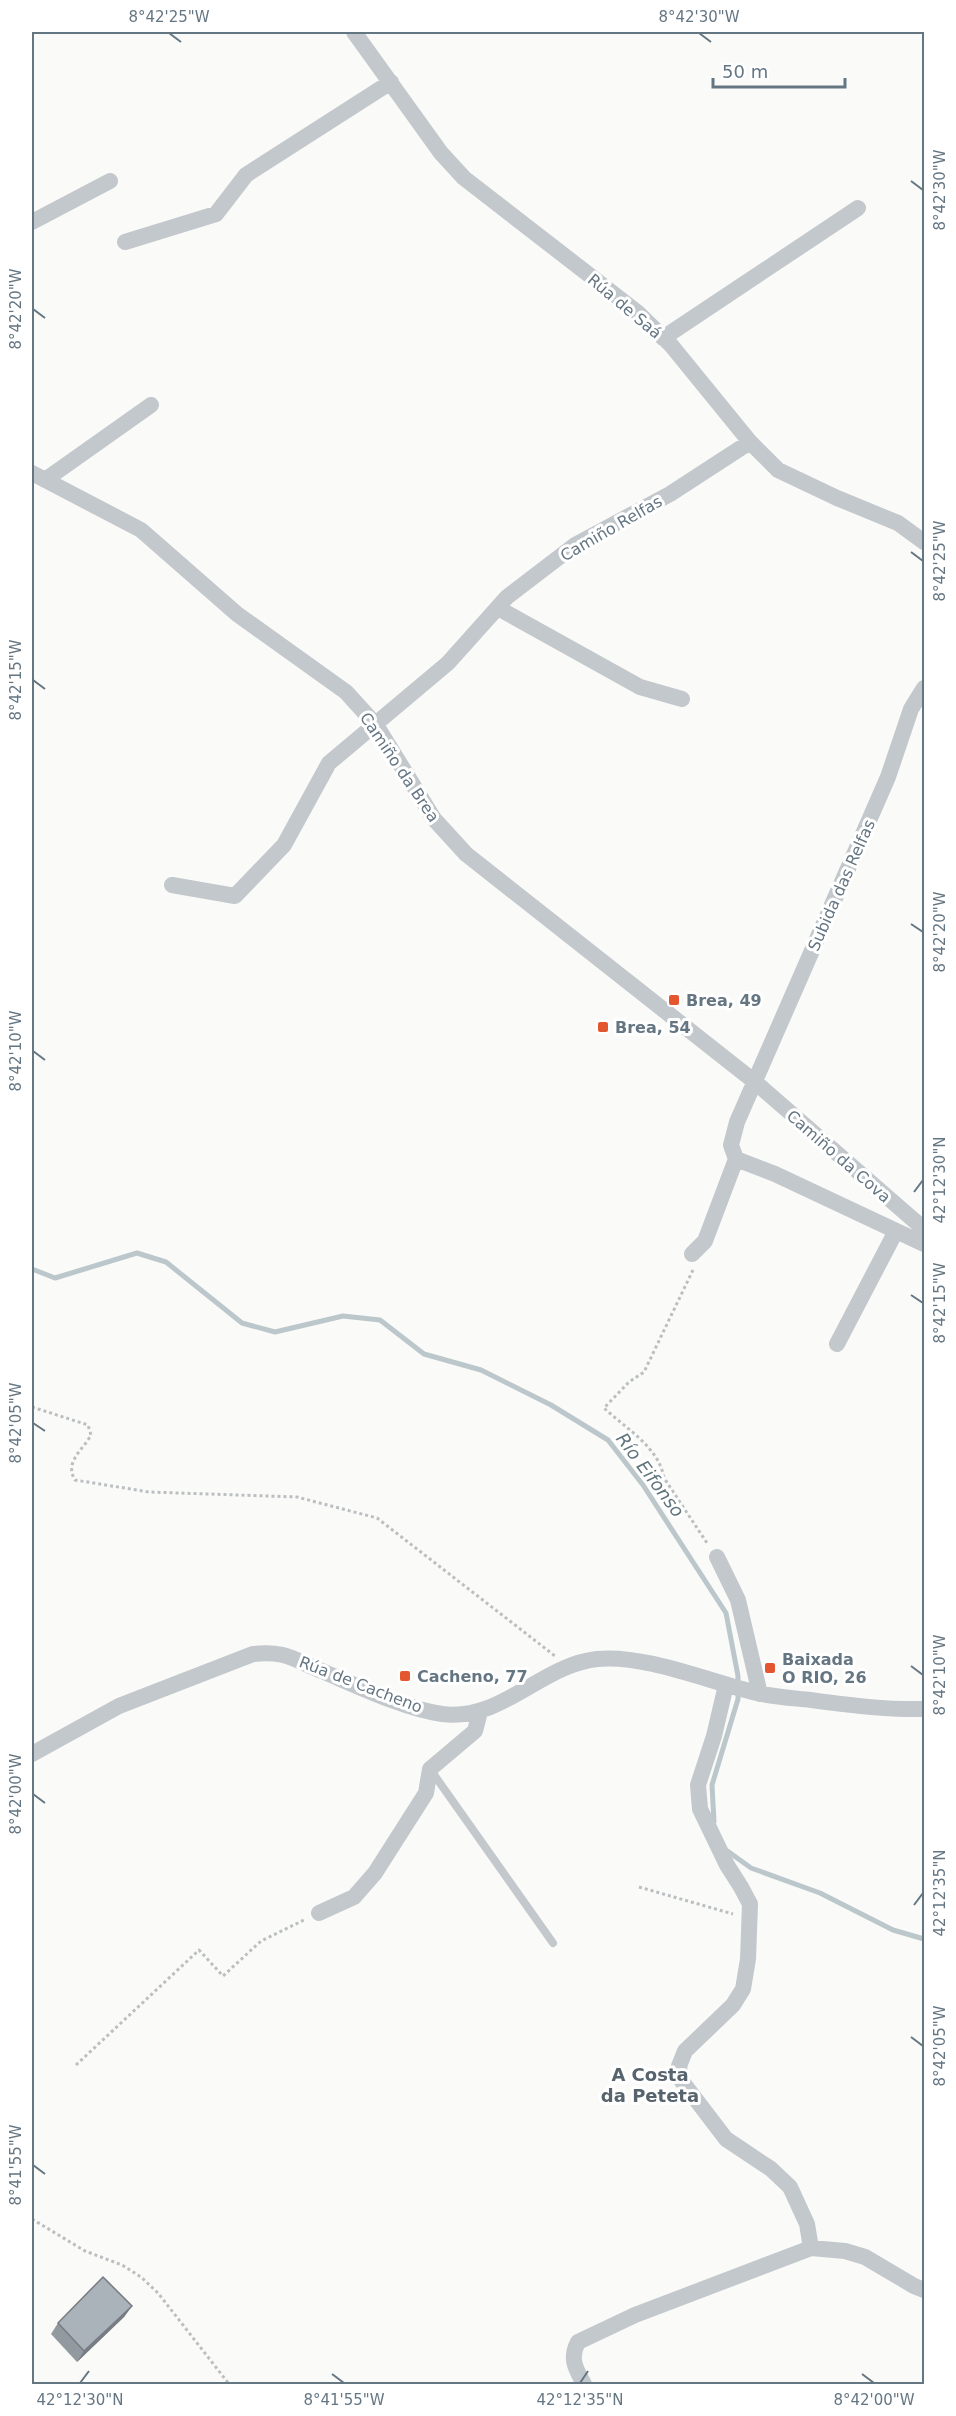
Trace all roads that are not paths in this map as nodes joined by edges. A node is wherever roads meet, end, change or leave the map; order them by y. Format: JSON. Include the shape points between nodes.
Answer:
{"nodes":[{"id":1,"x":354,"y":32,"type":"edge"},
{"id":2,"x":391,"y":82,"type":"junction"},
{"id":3,"x":110,"y":181,"type":"dead end"},
{"id":4,"x":858,"y":208,"type":"dead end"},
{"id":5,"x":32,"y":222,"type":"edge"},
{"id":6,"x":125,"y":242,"type":"dead end"},
{"id":7,"x":663,"y":338,"type":"junction"},
{"id":8,"x":151,"y":405,"type":"dead end"},
{"id":9,"x":750,"y":441,"type":"junction"},
{"id":10,"x":38,"y":477,"type":"edge"},
{"id":11,"x":924,"y":542,"type":"edge"},
{"id":12,"x":498,"y":608,"type":"junction"},
{"id":13,"x":924,"y":688,"type":"edge"},
{"id":14,"x":682,"y":699,"type":"dead end"},
{"id":15,"x":376,"y":725,"type":"junction"},
{"id":16,"x":172,"y":885,"type":"dead end"},
{"id":17,"x":755,"y":1082,"type":"junction"},
{"id":18,"x":736,"y":1159,"type":"junction"},
{"id":19,"x":924,"y":1230,"type":"edge"},
{"id":20,"x":896,"y":1231,"type":"junction"},
{"id":21,"x":924,"y":1244,"type":"edge"},
{"id":22,"x":692,"y":1254,"type":"road end"},
{"id":23,"x":837,"y":1344,"type":"dead end"},
{"id":24,"x":717,"y":1557,"type":"road end"},
{"id":25,"x":730,"y":1686,"type":"junction"},
{"id":26,"x":760,"y":1694,"type":"junction"},
{"id":27,"x":924,"y":1709,"type":"edge"},
{"id":28,"x":480,"y":1712,"type":"junction"},
{"id":29,"x":32,"y":1754,"type":"edge"},
{"id":30,"x":430,"y":1769,"type":"junction"},
{"id":31,"x":319,"y":1913,"type":"road end"},
{"id":32,"x":554,"y":1943,"type":"dead end"},
{"id":33,"x":811,"y":2248,"type":"junction"},
{"id":34,"x":924,"y":2290,"type":"edge"},
{"id":35,"x":584,"y":2385,"type":"edge"}],
"edges":[{"from":1,"to":2,"type":"street","name":"Rúa de Saá"},
{"from":2,"to":6,"type":"street","via":[[246,175],[216,214]]},
{"from":2,"to":7,"type":"street","name":"Rúa de Saá","via":[[441,153],[464,178],[637,312]]},
{"from":3,"to":5,"type":"street"},
{"from":4,"to":7,"type":"street"},
{"from":7,"to":9,"type":"street","name":"Rúa de Saá"},
{"from":8,"to":10,"type":"street"},
{"from":9,"to":11,"type":"street","name":"Rúa de Saá","via":[[778,470],[898,523]]},
{"from":9,"to":12,"type":"street","name":"Camiño Relfas","via":[[670,494],[575,544]]},
{"from":10,"to":15,"type":"street","name":"Camiño da Brea","via":[[141,530],[237,614],[346,692]]},
{"from":12,"to":14,"type":"street","via":[[640,687]]},
{"from":12,"to":15,"type":"street","name":"Camiño Relfas","via":[[448,663]]},
{"from":13,"to":17,"type":"street","name":"Subida das Relfas","via":[[911,709],[888,777]]},
{"from":15,"to":16,"type":"street","name":"Camiño Relfas","via":[[329,763],[284,845],[235,896]]},
{"from":15,"to":17,"type":"street","name":"Camiño da Brea","via":[[434,819],[466,854]]},
{"from":17,"to":18,"type":"street","name":"Subida das Relfas","via":[[731,1145]]},
{"from":17,"to":19,"type":"street","name":"Camiño da Cova"},
{"from":18,"to":20,"type":"street"},
{"from":18,"to":22,"type":"street","via":[[705,1241]]},
{"from":20,"to":21,"type":"street"},
{"from":20,"to":23,"type":"street"},
{"from":24,"to":26,"type":"street","via":[[738,1600]]},
{"from":25,"to":26,"type":"street","name":"Rúa de Cacheno"},
{"from":25,"to":28,"type":"street","name":"Rúa de Cacheno","via":[[642,1662],[598,1659],[568,1666]]},
{"from":25,"to":33,"type":"street","via":[[698,1785],[700,1809],[750,1904],[748,1959],[743,1989],[733,2005],[685,2051],[678,2066],[681,2080],[726,2139],[790,2187],[807,2224]]},
{"from":26,"to":27,"type":"street","name":"Rúa de Cacheno","via":[[884,1710]]},
{"from":28,"to":29,"type":"street","name":"Rúa de Cacheno","via":[[441,1714],[411,1706],[271,1652],[253,1654],[119,1706]]},
{"from":28,"to":30,"type":"street","via":[[475,1731]]},
{"from":30,"to":31,"type":"street","via":[[426,1793],[375,1873],[354,1897]]},
{"from":30,"to":32,"type":"lane"},
{"from":33,"to":34,"type":"street","via":[[865,2257]]},
{"from":33,"to":35,"type":"street","via":[[635,2315],[578,2342],[572,2361]]}]}
